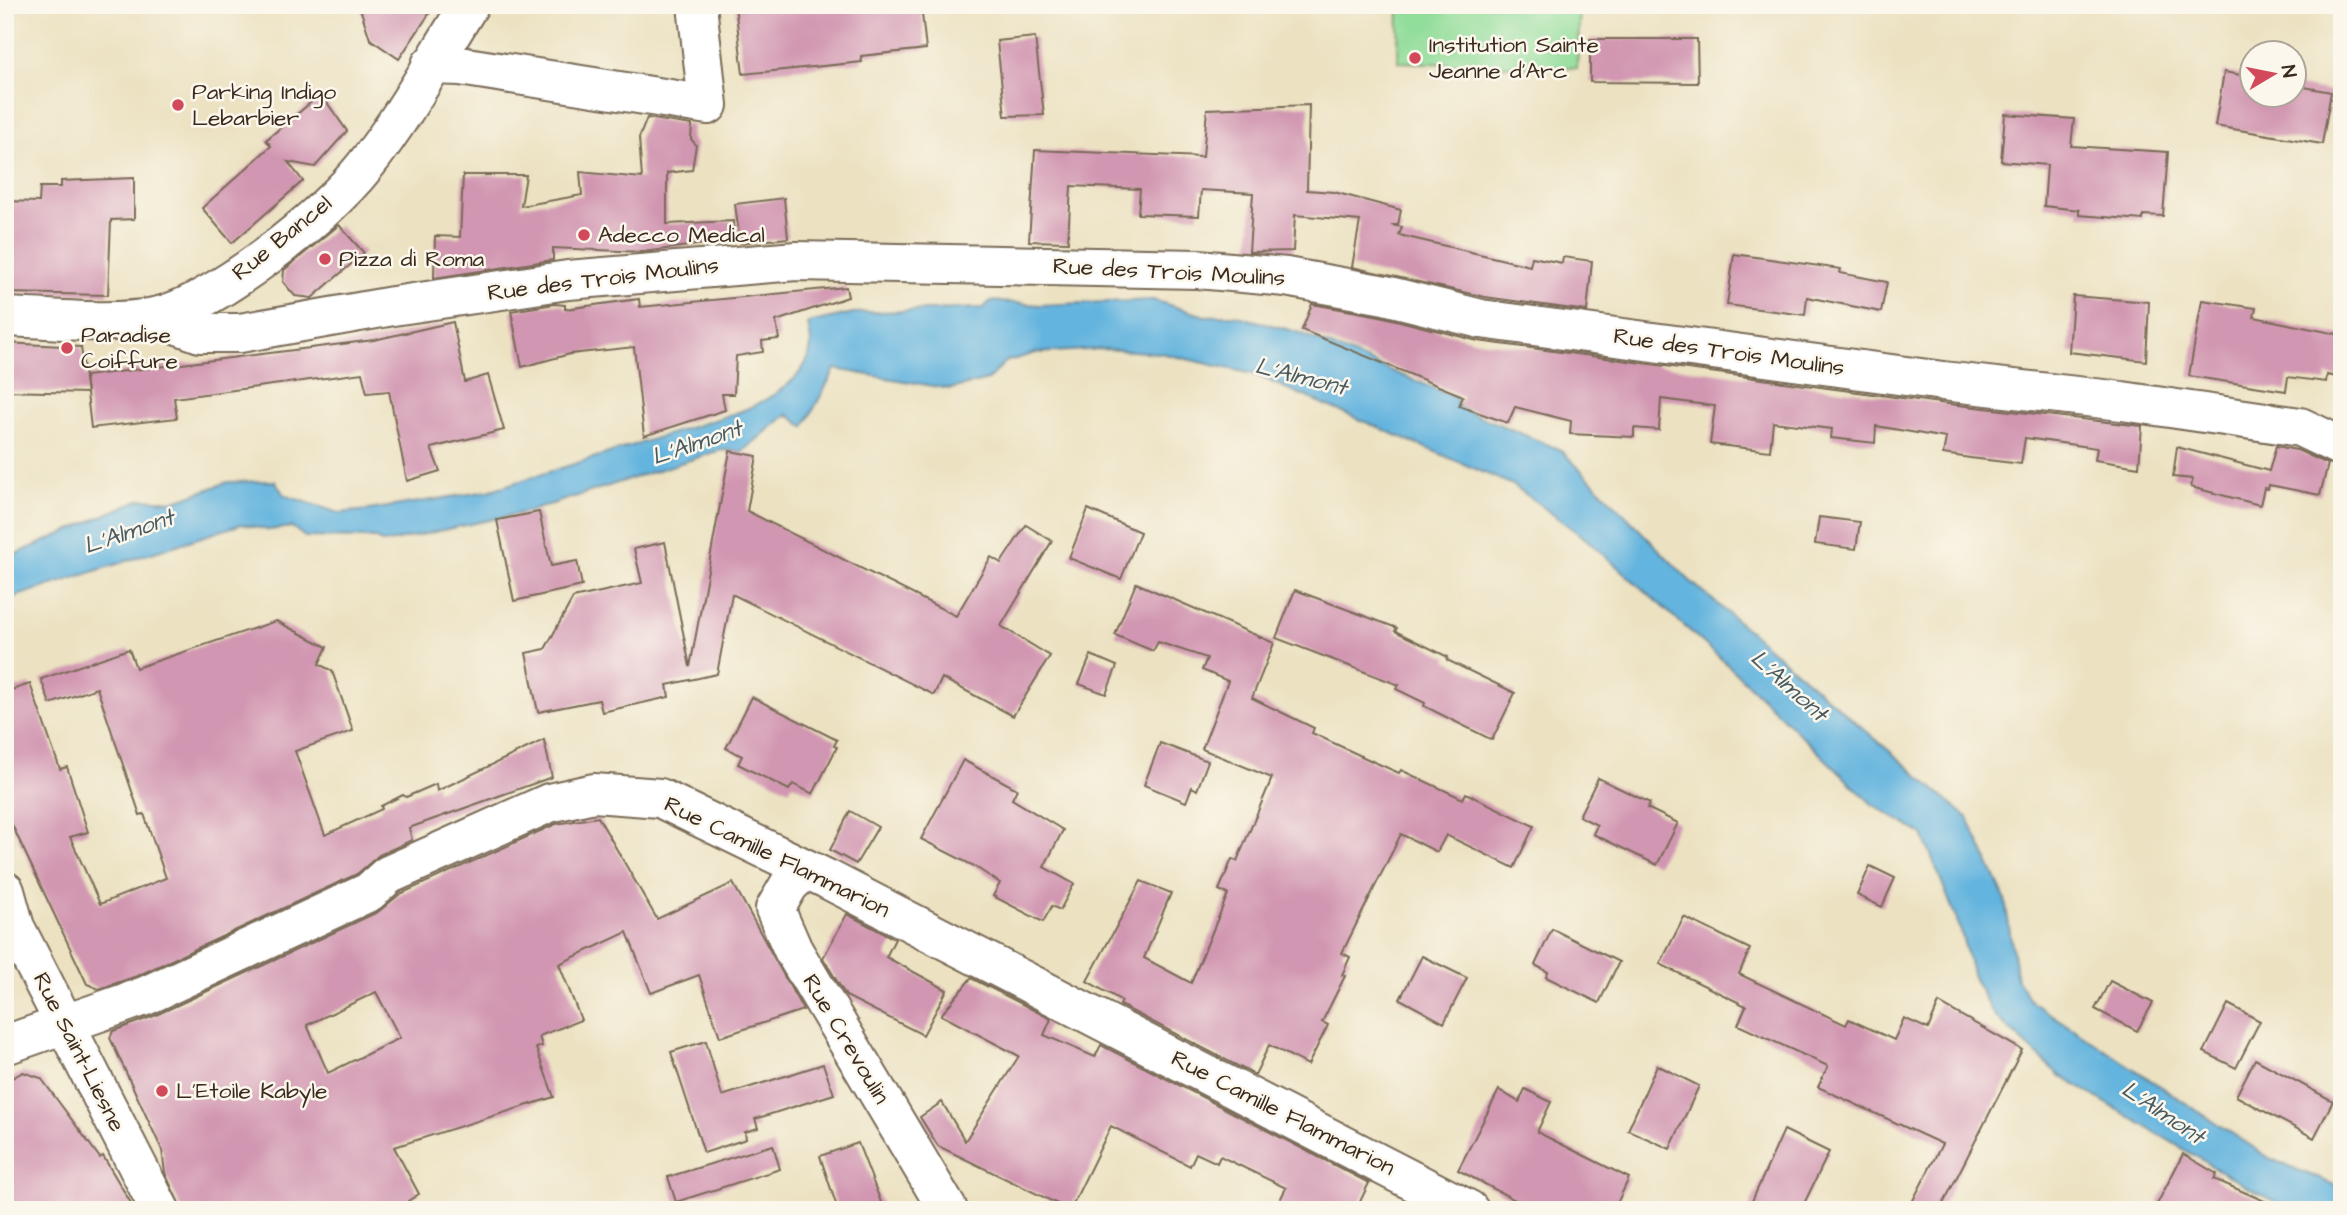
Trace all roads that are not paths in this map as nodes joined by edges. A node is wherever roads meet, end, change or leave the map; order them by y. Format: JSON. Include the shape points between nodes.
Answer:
{"nodes":[{"id":1,"x":469,"y":5,"type":"edge"},
{"id":2,"x":697,"y":5,"type":"edge"},
{"id":3,"x":431,"y":65,"type":"junction"},
{"id":4,"x":5,"y":317,"type":"edge"},
{"id":5,"x":156,"y":317,"type":"junction"},
{"id":6,"x":2342,"y":447,"type":"edge"},
{"id":7,"x":804,"y":870,"type":"junction"},
{"id":8,"x":5,"y":891,"type":"edge"},
{"id":9,"x":64,"y":1022,"type":"junction"},
{"id":10,"x":5,"y":1045,"type":"edge"},
{"id":11,"x":160,"y":1210,"type":"edge"},
{"id":12,"x":948,"y":1210,"type":"edge"},
{"id":13,"x":1469,"y":1210,"type":"edge"}],
"edges":[{"from":1,"to":3,"type":"street","name":"Rue Bancel"},
{"from":2,"to":3,"type":"street","via":[[708,105]]},
{"from":3,"to":5,"type":"street","name":"Rue Bancel","via":[[363,169],[304,224],[241,276]]},
{"from":4,"to":5,"type":"street","name":"Rue Bancel"},
{"from":5,"to":6,"type":"street","name":"Rue des Trois Moulins","via":[[200,333],[240,333],[568,280],[796,261],[1198,269],[1286,277],[1481,319],[2300,427]]},
{"from":7,"to":9,"type":"street","name":"Rue Camille Flammarion","via":[[660,797],[594,793],[549,803],[388,875],[369,892],[145,996]]},
{"from":7,"to":12,"type":"street","name":"Rue Crevoulin","via":[[775,909],[793,950]]},
{"from":7,"to":13,"type":"street","name":"Rue Camille Flammarion"},
{"from":8,"to":9,"type":"street","name":"Rue Saint-Liesne","via":[[15,927]]},
{"from":9,"to":10,"type":"street","name":"Rue Camille Flammarion"},
{"from":9,"to":11,"type":"street","name":"Rue Saint-Liesne"}]}
